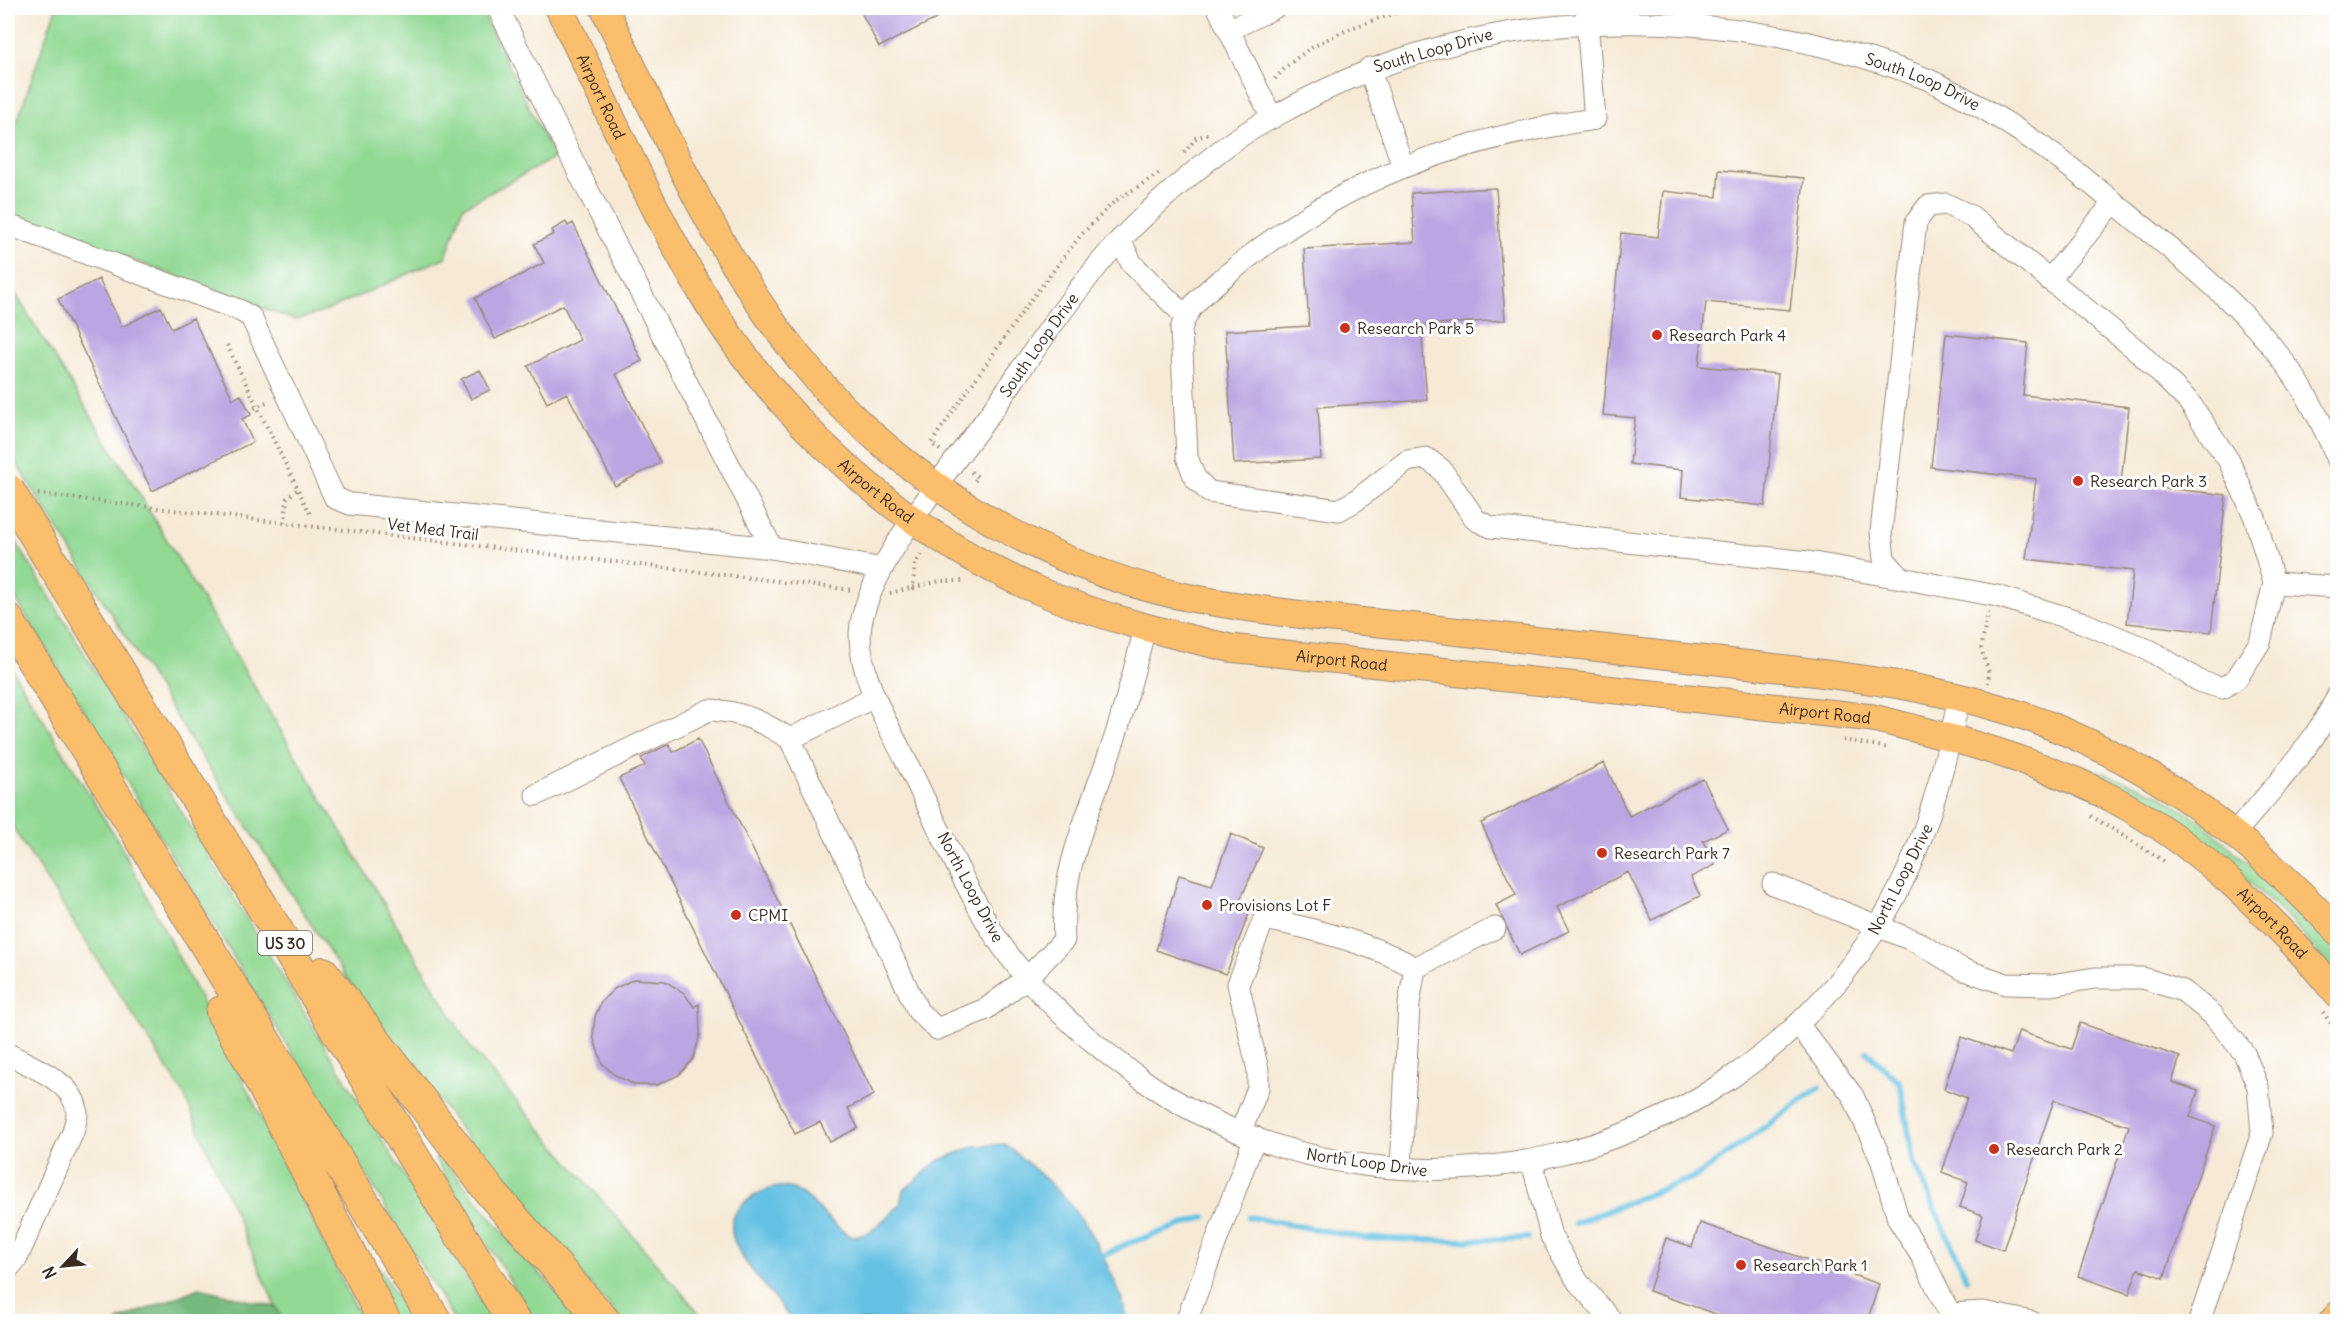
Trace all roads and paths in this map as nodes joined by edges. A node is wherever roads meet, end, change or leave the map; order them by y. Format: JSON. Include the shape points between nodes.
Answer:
{"nodes":[{"id":1,"x":498,"y":8,"type":"edge"},
{"id":2,"x":559,"y":8,"type":"edge"},
{"id":3,"x":604,"y":8,"type":"edge"},
{"id":4,"x":1218,"y":8,"type":"edge"},
{"id":5,"x":1270,"y":8,"type":"edge"},
{"id":6,"x":1587,"y":14,"type":"edge"},
{"id":7,"x":1229,"y":30,"type":"junction"},
{"id":8,"x":1369,"y":68,"type":"junction"},
{"id":9,"x":1272,"y":118,"type":"junction"},
{"id":10,"x":1403,"y":166,"type":"junction"},
{"id":11,"x":1115,"y":201,"type":"dead end"},
{"id":12,"x":2114,"y":202,"type":"junction"},
{"id":13,"x":17,"y":228,"type":"dead end"},
{"id":14,"x":1120,"y":240,"type":"junction"},
{"id":15,"x":2049,"y":280,"type":"junction"},
{"id":16,"x":1184,"y":315,"type":"junction"},
{"id":17,"x":227,"y":345,"type":"dead end"},
{"id":18,"x":947,"y":455,"type":"dead end"},
{"id":19,"x":2337,"y":460,"type":"edge"},
{"id":20,"x":969,"y":471,"type":"dead end"},
{"id":21,"x":970,"y":486,"type":"dead end"},
{"id":22,"x":937,"y":488,"type":"junction"},
{"id":23,"x":298,"y":489,"type":"junction"},
{"id":24,"x":19,"y":492,"type":"edge"},
{"id":25,"x":310,"y":514,"type":"dead end"},
{"id":26,"x":914,"y":518,"type":"junction"},
{"id":27,"x":285,"y":524,"type":"junction"},
{"id":28,"x":772,"y":548,"type":"junction"},
{"id":29,"x":923,"y":550,"type":"dead end"},
{"id":30,"x":882,"y":569,"type":"junction"},
{"id":31,"x":1901,"y":578,"type":"junction"},
{"id":32,"x":967,"y":582,"type":"dead end"},
{"id":33,"x":2274,"y":583,"type":"junction"},
{"id":34,"x":2337,"y":587,"type":"edge"},
{"id":35,"x":913,"y":590,"type":"junction"},
{"id":36,"x":856,"y":591,"type":"dead end"},
{"id":37,"x":887,"y":593,"type":"dead end"},
{"id":38,"x":1992,"y":595,"type":"junction"},
{"id":39,"x":8,"y":620,"type":"edge"},
{"id":40,"x":1145,"y":628,"type":"junction"},
{"id":41,"x":1988,"y":687,"type":"dead end"},
{"id":42,"x":2337,"y":695,"type":"edge"},
{"id":43,"x":874,"y":697,"type":"junction"},
{"id":44,"x":1959,"y":698,"type":"junction"},
{"id":45,"x":1951,"y":737,"type":"junction"},
{"id":46,"x":790,"y":739,"type":"junction"},
{"id":47,"x":183,"y":773,"type":"junction"},
{"id":48,"x":536,"y":795,"type":"dead end"},
{"id":49,"x":2086,"y":814,"type":"dead end"},
{"id":50,"x":2235,"y":833,"type":"junction"},
{"id":51,"x":2167,"y":862,"type":"dead end"},
{"id":52,"x":1773,"y":884,"type":"dead end"},
{"id":53,"x":176,"y":898,"type":"junction"},
{"id":54,"x":1878,"y":927,"type":"junction"},
{"id":55,"x":1496,"y":928,"type":"dead end"},
{"id":56,"x":2337,"y":932,"type":"edge"},
{"id":57,"x":1414,"y":968,"type":"junction"},
{"id":58,"x":1029,"y":977,"type":"junction"},
{"id":59,"x":2328,"y":1001,"type":"edge"},
{"id":60,"x":1798,"y":1024,"type":"junction"},
{"id":61,"x":2337,"y":1034,"type":"edge"},
{"id":62,"x":8,"y":1053,"type":"edge"},
{"id":63,"x":1248,"y":1134,"type":"junction"},
{"id":64,"x":1532,"y":1162,"type":"junction"},
{"id":65,"x":1401,"y":1168,"type":"junction"},
{"id":66,"x":8,"y":1269,"type":"edge"},
{"id":67,"x":2337,"y":1315,"type":"edge"},
{"id":68,"x":1950,"y":1318,"type":"edge"},
{"id":69,"x":385,"y":1322,"type":"edge"},
{"id":70,"x":436,"y":1322,"type":"edge"},
{"id":71,"x":514,"y":1322,"type":"edge"},
{"id":72,"x":605,"y":1322,"type":"edge"},
{"id":73,"x":1186,"y":1322,"type":"edge"},
{"id":74,"x":1613,"y":1322,"type":"edge"},
{"id":75,"x":2032,"y":1322,"type":"edge"},
{"id":76,"x":2199,"y":1322,"type":"edge"},
{"id":77,"x":2332,"y":1322,"type":"edge"}],
"edges":[{"from":1,"to":28,"type":"street"},
{"from":2,"to":26,"type":"main road","name":"Airport Road","via":[[676,248],[728,332],[796,418],[860,479]]},
{"from":3,"to":22,"type":"main road","via":[[711,226],[761,306],[828,391],[858,422]]},
{"from":4,"to":7,"type":"street"},
{"from":5,"to":7,"type":"street"},
{"from":6,"to":8,"type":"street","name":"South Loop Drive","via":[[1477,34]]},
{"from":6,"to":10,"type":"street","via":[[1595,119],[1473,142]]},
{"from":6,"to":12,"type":"street","name":"South Loop Drive","via":[[1751,27],[1834,46],[1882,62],[1955,93],[2018,129]]},
{"from":7,"to":9,"type":"street"},
{"from":8,"to":9,"type":"street","name":"South Loop Drive"},
{"from":8,"to":10,"type":"street"},
{"from":9,"to":14,"type":"street","name":"South Loop Drive","via":[[1223,148]]},
{"from":10,"to":16,"type":"street","via":[[1333,200],[1258,249]]},
{"from":11,"to":18,"type":"path","via":[[1055,267],[931,443]]},
{"from":12,"to":15,"type":"street"},
{"from":12,"to":19,"type":"street","name":"South Loop Drive","via":[[2266,339],[2292,371]]},
{"from":13,"to":28,"type":"street","via":[[251,317],[327,482],[336,498],[350,504]]},
{"from":14,"to":16,"type":"street","via":[[1132,264]]},
{"from":14,"to":22,"type":"street","name":"South Loop Drive","via":[[1080,287]]},
{"from":15,"to":31,"type":"street","via":[[1971,216],[1946,204],[1928,206],[1916,222],[1881,532],[1884,559]]},
{"from":15,"to":33,"type":"street","via":[[2139,352],[2188,402],[2229,461],[2255,518]]},
{"from":16,"to":31,"type":"street","via":[[1181,329],[1187,457],[1195,478],[1209,492],[1339,510],[1407,461],[1426,458],[1442,469],[1476,520],[1491,527],[1808,562]]},
{"from":17,"to":23,"type":"path"},
{"from":20,"to":21,"type":"path","via":[[978,477]]},
{"from":22,"to":26,"type":"street","name":"South Loop Drive"},
{"from":22,"to":44,"type":"main road","via":[[1019,536],[1066,558],[1120,579],[1194,599],[1853,677]]},
{"from":23,"to":25,"type":"path"},
{"from":23,"to":27,"type":"path","via":[[287,498]]},
{"from":24,"to":27,"type":"path","name":"Vet Med Trail"},
{"from":24,"to":47,"type":"highway","number":"US 30","bridge":true,"via":[[54,566]]},
{"from":26,"to":30,"type":"street","name":"North Loop Drive"},
{"from":26,"to":40,"type":"main road","name":"Airport Road","via":[[951,544],[1038,591]]},
{"from":27,"to":36,"type":"path","name":"Vet Med Trail"},
{"from":28,"to":30,"type":"street"},
{"from":29,"to":35,"type":"path","via":[[915,564]]},
{"from":30,"to":43,"type":"street","name":"North Loop Drive","via":[[868,592],[860,631]]},
{"from":31,"to":38,"type":"street"},
{"from":32,"to":35,"type":"path","via":[[940,581]]},
{"from":33,"to":34,"type":"street"},
{"from":33,"to":38,"type":"street","via":[[2260,642],[2237,678],[2223,688],[2201,682],[2151,651],[2081,622]]},
{"from":35,"to":37,"type":"path"},
{"from":38,"to":41,"type":"path","via":[[1982,642]]},
{"from":39,"to":53,"type":"highway"},
{"from":40,"to":45,"type":"main road","name":"Airport Road","via":[[1230,648],[1862,717]]},
{"from":40,"to":58,"type":"street","via":[[1116,734],[1069,867],[1062,911],[1065,940]]},
{"from":42,"to":50,"type":"street","via":[[2330,712],[2299,755]]},
{"from":43,"to":46,"type":"street"},
{"from":43,"to":58,"type":"street","name":"North Loop Drive","via":[[991,929]]},
{"from":44,"to":45,"type":"street","name":"North Loop Drive"},
{"from":44,"to":50,"type":"main road","via":[[2063,731],[2127,761]]},
{"from":45,"to":54,"type":"street","name":"North Loop Drive","via":[[1931,816]]},
{"from":45,"to":59,"type":"main road","name":"Airport Road","via":[[2049,770],[2115,800],[2177,840],[2266,916]]},
{"from":46,"to":48,"type":"street","via":[[758,719],[709,710]]},
{"from":46,"to":58,"type":"street","via":[[924,1017],[937,1029],[986,1009]]},
{"from":47,"to":71,"type":"highway","number":"US 30"},
{"from":47,"to":72,"type":"highway","via":[[314,961],[478,1175]]},
{"from":49,"to":51,"type":"path"},
{"from":50,"to":56,"type":"main road"},
{"from":52,"to":54,"type":"street"},
{"from":53,"to":69,"type":"highway","via":[[202,977],[251,1062]]},
{"from":53,"to":70,"type":"highway"},
{"from":54,"to":60,"type":"street","name":"North Loop Drive"},
{"from":54,"to":76,"type":"street","via":[[1917,942],[1962,969],[2006,984],[2143,978],[2183,991],[2213,1015],[2244,1053],[2258,1087],[2262,1133]]},
{"from":55,"to":57,"type":"street"},
{"from":57,"to":63,"type":"street","via":[[1396,956],[1264,919],[1238,984],[1258,1070]]},
{"from":57,"to":65,"type":"street"},
{"from":58,"to":63,"type":"street","name":"North Loop Drive","via":[[1091,1041],[1131,1072],[1175,1101]]},
{"from":59,"to":61,"type":"path"},
{"from":60,"to":64,"type":"street","name":"North Loop Drive","via":[[1760,1057],[1672,1112],[1625,1134]]},
{"from":60,"to":68,"type":"street","via":[[1859,1107],[1899,1219],[1922,1257]]},
{"from":62,"to":66,"type":"street","via":[[54,1079],[66,1090],[77,1112],[73,1132],[17,1258]]},
{"from":63,"to":65,"type":"street","name":"North Loop Drive","via":[[1317,1157]]},
{"from":63,"to":73,"type":"street"},
{"from":64,"to":65,"type":"street","name":"North Loop Drive","via":[[1486,1169]]},
{"from":64,"to":74,"type":"street","via":[[1551,1236],[1578,1281]]},
{"from":67,"to":77,"type":"main road"},
{"from":68,"to":75,"type":"street","via":[[1983,1312]]}]}
